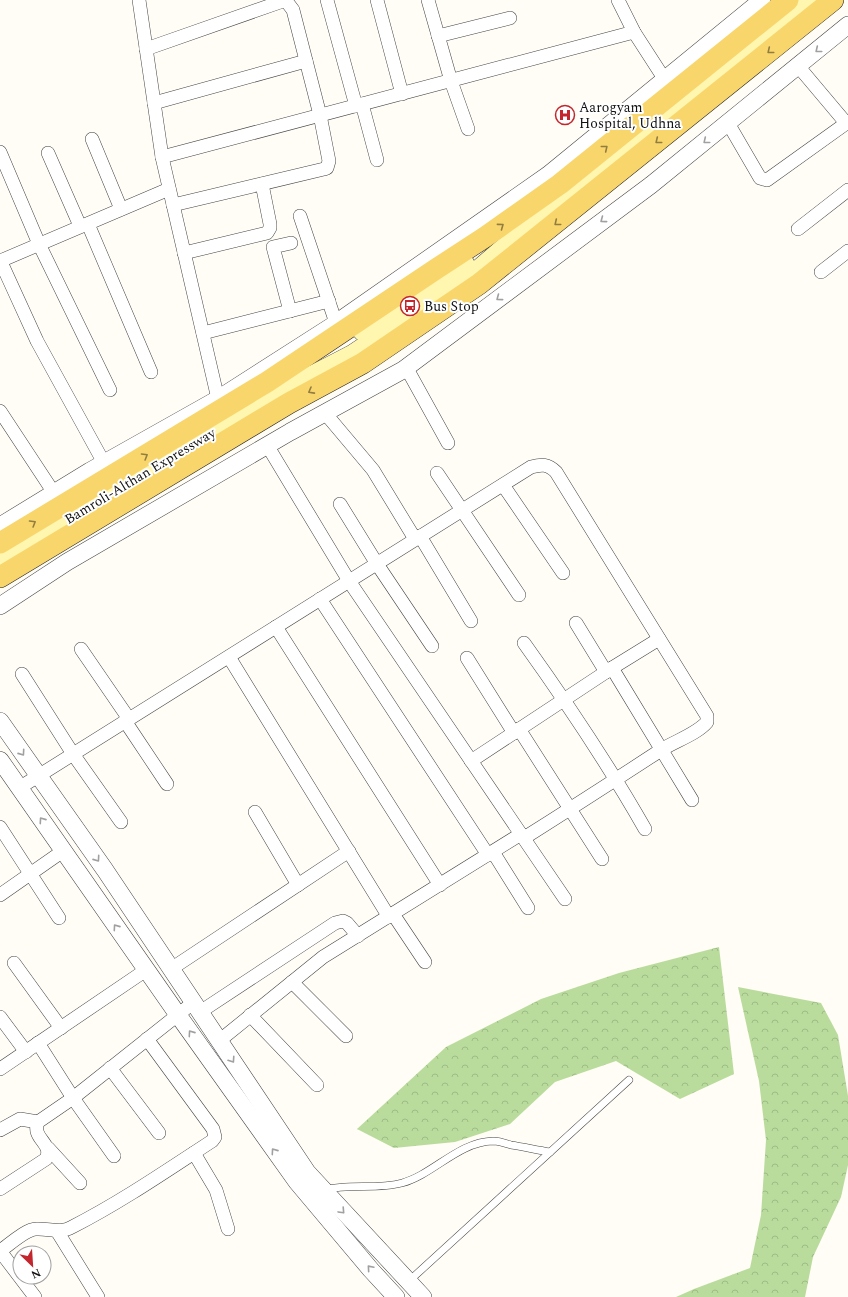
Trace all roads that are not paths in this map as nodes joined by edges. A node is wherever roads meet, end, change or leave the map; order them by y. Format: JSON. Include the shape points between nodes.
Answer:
{"nodes":[{"id":1,"x":138,"y":0,"type":"edge"},
{"id":2,"x":327,"y":0,"type":"edge"},
{"id":3,"x":377,"y":0,"type":"edge"},
{"id":4,"x":428,"y":0,"type":"edge"},
{"id":5,"x":618,"y":0,"type":"edge"},
{"id":6,"x":762,"y":0,"type":"edge"},
{"id":7,"x":788,"y":0,"type":"edge"},
{"id":8,"x":811,"y":0,"type":"edge"},
{"id":9,"x":833,"y":0,"type":"edge"},
{"id":10,"x":510,"y":18,"type":"dead end"},
{"id":11,"x":848,"y":25,"type":"edge"},
{"id":12,"x":634,"y":32,"type":"junction"},
{"id":13,"x":438,"y":36,"type":"junction"},
{"id":14,"x":146,"y":49,"type":"junction"},
{"id":15,"x":306,"y":61,"type":"junction"},
{"id":16,"x":798,"y":66,"type":"junction"},
{"id":17,"x":665,"y":80,"type":"junction"},
{"id":18,"x":450,"y":81,"type":"junction"},
{"id":19,"x":402,"y":94,"type":"junction"},
{"id":20,"x":154,"y":103,"type":"junction"},
{"id":21,"x":359,"y":105,"type":"junction"},
{"id":22,"x":320,"y":115,"type":"junction"},
{"id":23,"x":728,"y":123,"type":"junction"},
{"id":24,"x":847,"y":123,"type":"edge"},
{"id":25,"x":468,"y":129,"type":"dead end"},
{"id":26,"x":92,"y":139,"type":"dead end"},
{"id":27,"x":0,"y":152,"type":"edge"},
{"id":28,"x":48,"y":154,"type":"dead end"},
{"id":29,"x":162,"y":157,"type":"junction"},
{"id":30,"x":377,"y":160,"type":"dead end"},
{"id":31,"x":262,"y":184,"type":"junction"},
{"id":32,"x":169,"y":189,"type":"junction"},
{"id":33,"x":848,"y":190,"type":"edge"},
{"id":34,"x":173,"y":205,"type":"junction"},
{"id":35,"x":121,"y":209,"type":"junction"},
{"id":36,"x":300,"y":216,"type":"dead end"},
{"id":37,"x":84,"y":225,"type":"junction"},
{"id":38,"x":798,"y":229,"type":"dead end"},
{"id":39,"x":292,"y":242,"type":"dead end"},
{"id":40,"x":40,"y":244,"type":"junction"},
{"id":41,"x":848,"y":251,"type":"edge"},
{"id":42,"x":184,"y":253,"type":"junction"},
{"id":43,"x":0,"y":260,"type":"edge"},
{"id":44,"x":821,"y":272,"type":"dead end"},
{"id":45,"x":329,"y":301,"type":"junction"},
{"id":46,"x":290,"y":311,"type":"junction"},
{"id":47,"x":336,"y":323,"type":"junction"},
{"id":48,"x":203,"y":333,"type":"junction"},
{"id":49,"x":406,"y":367,"type":"junction"},
{"id":50,"x":151,"y":372,"type":"dead end"},
{"id":51,"x":277,"y":377,"type":"junction"},
{"id":52,"x":110,"y":390,"type":"dead end"},
{"id":53,"x":218,"y":398,"type":"junction"},
{"id":54,"x":0,"y":411,"type":"edge"},
{"id":55,"x":325,"y":413,"type":"junction"},
{"id":56,"x":448,"y":443,"type":"dead end"},
{"id":57,"x":267,"y":445,"type":"junction"},
{"id":58,"x":104,"y":463,"type":"junction"},
{"id":59,"x":437,"y":473,"type":"dead end"},
{"id":60,"x":503,"y":484,"type":"junction"},
{"id":61,"x":54,"y":493,"type":"junction"},
{"id":62,"x":340,"y":504,"type":"dead end"},
{"id":63,"x":462,"y":510,"type":"junction"},
{"id":64,"x":0,"y":526,"type":"edge"},
{"id":65,"x":418,"y":538,"type":"junction"},
{"id":66,"x":0,"y":543,"type":"edge"},
{"id":67,"x":0,"y":560,"type":"edge"},
{"id":68,"x":377,"y":564,"type":"junction"},
{"id":69,"x":563,"y":573,"type":"dead end"},
{"id":70,"x":0,"y":577,"type":"edge"},
{"id":71,"x":349,"y":581,"type":"junction"},
{"id":72,"x":519,"y":595,"type":"dead end"},
{"id":73,"x":320,"y":599,"type":"junction"},
{"id":74,"x":0,"y":606,"type":"edge"},
{"id":75,"x":471,"y":621,"type":"dead end"},
{"id":76,"x":576,"y":623,"type":"dead end"},
{"id":77,"x":276,"y":627,"type":"junction"},
{"id":78,"x":659,"y":639,"type":"junction"},
{"id":79,"x":524,"y":643,"type":"dead end"},
{"id":80,"x":432,"y":646,"type":"dead end"},
{"id":81,"x":81,"y":649,"type":"dead end"},
{"id":82,"x":229,"y":657,"type":"junction"},
{"id":83,"x":467,"y":658,"type":"dead end"},
{"id":84,"x":609,"y":670,"type":"junction"},
{"id":85,"x":22,"y":674,"type":"dead end"},
{"id":86,"x":565,"y":700,"type":"junction"},
{"id":87,"x":127,"y":720,"type":"junction"},
{"id":88,"x":0,"y":721,"type":"edge"},
{"id":89,"x":517,"y":731,"type":"junction"},
{"id":90,"x":662,"y":750,"type":"junction"},
{"id":91,"x":73,"y":754,"type":"junction"},
{"id":92,"x":0,"y":760,"type":"edge"},
{"id":93,"x":471,"y":761,"type":"junction"},
{"id":94,"x":39,"y":776,"type":"junction"},
{"id":95,"x":617,"y":780,"type":"junction"},
{"id":96,"x":167,"y":784,"type":"dead end"},
{"id":97,"x":19,"y":788,"type":"junction"},
{"id":98,"x":692,"y":800,"type":"dead end"},
{"id":99,"x":570,"y":809,"type":"junction"},
{"id":100,"x":255,"y":812,"type":"dead end"},
{"id":101,"x":121,"y":822,"type":"dead end"},
{"id":102,"x":0,"y":827,"type":"edge"},
{"id":103,"x":645,"y":828,"type":"dead end"},
{"id":104,"x":522,"y":836,"type":"junction"},
{"id":105,"x":63,"y":851,"type":"junction"},
{"id":106,"x":349,"y":851,"type":"junction"},
{"id":107,"x":491,"y":853,"type":"junction"},
{"id":108,"x":602,"y":859,"type":"dead end"},
{"id":109,"x":31,"y":874,"type":"junction"},
{"id":110,"x":298,"y":885,"type":"junction"},
{"id":111,"x":440,"y":885,"type":"junction"},
{"id":112,"x":0,"y":895,"type":"edge"},
{"id":113,"x":565,"y":899,"type":"dead end"},
{"id":114,"x":528,"y":908,"type":"dead end"},
{"id":115,"x":391,"y":915,"type":"junction"},
{"id":116,"x":59,"y":918,"type":"dead end"},
{"id":117,"x":358,"y":936,"type":"junction"},
{"id":118,"x":425,"y":962,"type":"dead end"},
{"id":119,"x":14,"y":963,"type":"dead end"},
{"id":120,"x":171,"y":969,"type":"junction"},
{"id":121,"x":146,"y":970,"type":"junction"},
{"id":122,"x":292,"y":982,"type":"junction"},
{"id":123,"x":197,"y":1007,"type":"junction"},
{"id":124,"x":178,"y":1015,"type":"junction"},
{"id":125,"x":250,"y":1015,"type":"junction"},
{"id":126,"x":0,"y":1018,"type":"edge"},
{"id":127,"x":60,"y":1028,"type":"junction"},
{"id":128,"x":346,"y":1036,"type":"dead end"},
{"id":129,"x":147,"y":1039,"type":"junction"},
{"id":130,"x":220,"y":1040,"type":"junction"},
{"id":131,"x":38,"y":1043,"type":"junction"},
{"id":132,"x":26,"y":1052,"type":"junction"},
{"id":133,"x":110,"y":1068,"type":"junction"},
{"id":134,"x":0,"y":1069,"type":"edge"},
{"id":135,"x":629,"y":1080,"type":"dead end"},
{"id":136,"x":317,"y":1085,"type":"dead end"},
{"id":137,"x":73,"y":1098,"type":"junction"},
{"id":138,"x":38,"y":1122,"type":"junction"},
{"id":139,"x":0,"y":1130,"type":"edge"},
{"id":140,"x":159,"y":1133,"type":"dead end"},
{"id":141,"x":48,"y":1148,"type":"junction"},
{"id":142,"x":550,"y":1152,"type":"junction"},
{"id":143,"x":194,"y":1153,"type":"junction"},
{"id":144,"x":114,"y":1156,"type":"dead end"},
{"id":145,"x":80,"y":1183,"type":"dead end"},
{"id":146,"x":310,"y":1184,"type":"junction"},
{"id":147,"x":0,"y":1189,"type":"edge"},
{"id":148,"x":228,"y":1229,"type":"dead end"},
{"id":149,"x":57,"y":1231,"type":"junction"},
{"id":150,"x":1,"y":1253,"type":"edge"},
{"id":151,"x":408,"y":1282,"type":"junction"},
{"id":152,"x":35,"y":1297,"type":"edge"},
{"id":153,"x":98,"y":1297,"type":"edge"},
{"id":154,"x":396,"y":1297,"type":"edge"},
{"id":155,"x":423,"y":1297,"type":"edge"}],
"edges":[{"from":1,"to":14,"type":"street"},
{"from":2,"to":21,"type":"street"},
{"from":3,"to":19,"type":"street"},
{"from":4,"to":13,"type":"street"},
{"from":5,"to":12,"type":"street"},
{"from":6,"to":17,"type":"street"},
{"from":51,"to":7,"type":"main road","one_way":true,"via":[[560,184]]},
{"from":8,"to":51,"type":"main road","name":"Bamroli-Althan Expressway","via":[[529,226],[466,262],[350,339]]},
{"from":9,"to":70,"type":"main road","one_way":true,"via":[[479,284],[363,363],[289,403]]},
{"from":10,"to":13,"type":"street"},
{"from":11,"to":16,"type":"street","one_way":true},
{"from":12,"to":17,"type":"street"},
{"from":12,"to":18,"type":"street"},
{"from":13,"to":18,"type":"street"},
{"from":14,"to":15,"type":"street","via":[[283,1],[288,2],[293,10]]},
{"from":14,"to":20,"type":"street"},
{"from":15,"to":20,"type":"street"},
{"from":15,"to":22,"type":"street"},
{"from":16,"to":23,"type":"street"},
{"from":16,"to":24,"type":"street"},
{"from":17,"to":47,"type":"street","via":[[548,175]]},
{"from":18,"to":19,"type":"street"},
{"from":18,"to":25,"type":"street"},
{"from":19,"to":21,"type":"street"},
{"from":20,"to":29,"type":"street"},
{"from":21,"to":22,"type":"street"},
{"from":21,"to":30,"type":"street"},
{"from":22,"to":29,"type":"street"},
{"from":22,"to":31,"type":"street","via":[[329,161],[327,168]]},
{"from":23,"to":24,"type":"street","via":[[760,178],[767,180]]},
{"from":23,"to":49,"type":"street","one_way":true,"via":[[651,185]]},
{"from":26,"to":35,"type":"street"},
{"from":27,"to":40,"type":"street"},
{"from":28,"to":37,"type":"street"},
{"from":29,"to":32,"type":"street"},
{"from":31,"to":34,"type":"street"},
{"from":31,"to":42,"type":"street","via":[[270,224],[266,232]]},
{"from":32,"to":34,"type":"street"},
{"from":32,"to":35,"type":"street"},
{"from":33,"to":38,"type":"street"},
{"from":34,"to":42,"type":"street"},
{"from":35,"to":37,"type":"street"},
{"from":36,"to":45,"type":"street"},
{"from":37,"to":40,"type":"street"},
{"from":37,"to":50,"type":"street"},
{"from":39,"to":46,"type":"street","via":[[273,247]]},
{"from":40,"to":43,"type":"street"},
{"from":40,"to":52,"type":"street"},
{"from":41,"to":44,"type":"street"},
{"from":42,"to":48,"type":"street"},
{"from":43,"to":58,"type":"street","via":[[37,341]]},
{"from":45,"to":46,"type":"street"},
{"from":45,"to":47,"type":"street"},
{"from":46,"to":48,"type":"street"},
{"from":47,"to":51,"type":"street"},
{"from":48,"to":53,"type":"street"},
{"from":49,"to":55,"type":"street"},
{"from":49,"to":56,"type":"street"},
{"from":51,"to":53,"type":"street"},
{"from":66,"to":51,"type":"main road","one_way":true},
{"from":51,"to":67,"type":"main road","name":"Bamroli-Althan Expressway"},
{"from":53,"to":58,"type":"street"},
{"from":54,"to":61,"type":"street"},
{"from":55,"to":57,"type":"street"},
{"from":55,"to":65,"type":"street","via":[[373,470]]},
{"from":57,"to":71,"type":"street"},
{"from":57,"to":74,"type":"street","via":[[67,562]]},
{"from":58,"to":61,"type":"street"},
{"from":59,"to":63,"type":"street"},
{"from":60,"to":63,"type":"street"},
{"from":60,"to":69,"type":"street"},
{"from":60,"to":78,"type":"street","via":[[531,467],[541,464],[550,466]]},
{"from":61,"to":64,"type":"street"},
{"from":62,"to":68,"type":"street"},
{"from":63,"to":65,"type":"street"},
{"from":63,"to":72,"type":"street"},
{"from":65,"to":68,"type":"street"},
{"from":65,"to":75,"type":"street"},
{"from":68,"to":71,"type":"street"},
{"from":68,"to":80,"type":"street"},
{"from":71,"to":73,"type":"street"},
{"from":71,"to":93,"type":"street"},
{"from":73,"to":77,"type":"street"},
{"from":73,"to":107,"type":"street"},
{"from":76,"to":84,"type":"street"},
{"from":77,"to":82,"type":"street"},
{"from":77,"to":111,"type":"street"},
{"from":78,"to":84,"type":"street"},
{"from":78,"to":90,"type":"street","via":[[707,716],[707,722],[700,728]]},
{"from":79,"to":86,"type":"street"},
{"from":81,"to":87,"type":"street"},
{"from":82,"to":87,"type":"street"},
{"from":82,"to":106,"type":"street"},
{"from":83,"to":89,"type":"street"},
{"from":84,"to":86,"type":"street"},
{"from":84,"to":90,"type":"street"},
{"from":85,"to":91,"type":"street"},
{"from":86,"to":89,"type":"street"},
{"from":86,"to":95,"type":"street"},
{"from":87,"to":91,"type":"street"},
{"from":87,"to":96,"type":"street"},
{"from":88,"to":94,"type":"street","one_way":true},
{"from":89,"to":93,"type":"street"},
{"from":89,"to":99,"type":"street"},
{"from":90,"to":95,"type":"street"},
{"from":90,"to":98,"type":"street"},
{"from":91,"to":94,"type":"street"},
{"from":91,"to":101,"type":"street"},
{"from":92,"to":97,"type":"street"},
{"from":93,"to":104,"type":"street"},
{"from":94,"to":97,"type":"street"},
{"from":94,"to":120,"type":"street","one_way":true},
{"from":95,"to":99,"type":"street"},
{"from":95,"to":103,"type":"street"},
{"from":105,"to":97,"type":"street","one_way":true},
{"from":99,"to":104,"type":"street"},
{"from":99,"to":108,"type":"street"},
{"from":100,"to":110,"type":"street"},
{"from":102,"to":109,"type":"street"},
{"from":104,"to":107,"type":"street"},
{"from":104,"to":113,"type":"street"},
{"from":105,"to":109,"type":"street"},
{"from":121,"to":105,"type":"street","one_way":true},
{"from":106,"to":110,"type":"street"},
{"from":106,"to":115,"type":"street"},
{"from":107,"to":111,"type":"street"},
{"from":107,"to":114,"type":"street"},
{"from":109,"to":112,"type":"street"},
{"from":109,"to":116,"type":"street"},
{"from":110,"to":120,"type":"street"},
{"from":111,"to":115,"type":"street"},
{"from":115,"to":117,"type":"street"},
{"from":115,"to":118,"type":"street"},
{"from":117,"to":122,"type":"street","via":[[324,957]]},
{"from":117,"to":123,"type":"street","via":[[347,923],[335,923]]},
{"from":119,"to":127,"type":"street"},
{"from":120,"to":123,"type":"street"},
{"from":121,"to":124,"type":"street"},
{"from":121,"to":127,"type":"street"},
{"from":122,"to":125,"type":"street"},
{"from":122,"to":128,"type":"street"},
{"from":123,"to":124,"type":"street"},
{"from":123,"to":130,"type":"street"},
{"from":124,"to":129,"type":"street"},
{"from":146,"to":124,"type":"street","one_way":true},
{"from":125,"to":130,"type":"street"},
{"from":125,"to":136,"type":"street"},
{"from":126,"to":132,"type":"street"},
{"from":127,"to":131,"type":"street"},
{"from":129,"to":133,"type":"street"},
{"from":129,"to":143,"type":"street","via":[[213,1129],[215,1137],[212,1141]]},
{"from":130,"to":146,"type":"street","one_way":true},
{"from":131,"to":132,"type":"street"},
{"from":131,"to":137,"type":"street"},
{"from":132,"to":134,"type":"street"},
{"from":133,"to":137,"type":"street"},
{"from":133,"to":140,"type":"street"},
{"from":135,"to":142,"type":"lane"},
{"from":137,"to":138,"type":"street"},
{"from":137,"to":144,"type":"street"},
{"from":138,"to":139,"type":"street","via":[[20,1119]]},
{"from":138,"to":141,"type":"street","via":[[36,1132]]},
{"from":141,"to":145,"type":"street"},
{"from":141,"to":147,"type":"street","via":[[46,1159]]},
{"from":142,"to":146,"type":"lane","via":[[494,1141],[464,1149],[403,1183],[383,1187],[334,1187]]},
{"from":142,"to":151,"type":"lane"},
{"from":143,"to":148,"type":"street","via":[[216,1190]]},
{"from":143,"to":149,"type":"street","via":[[142,1187],[70,1228]]},
{"from":146,"to":151,"type":"street","one_way":true},
{"from":154,"to":146,"type":"street","one_way":true,"via":[[371,1270]]},
{"from":149,"to":150,"type":"street","via":[[29,1231]]},
{"from":149,"to":153,"type":"street"},
{"from":150,"to":152,"type":"street"},
{"from":151,"to":155,"type":"street"}]}
